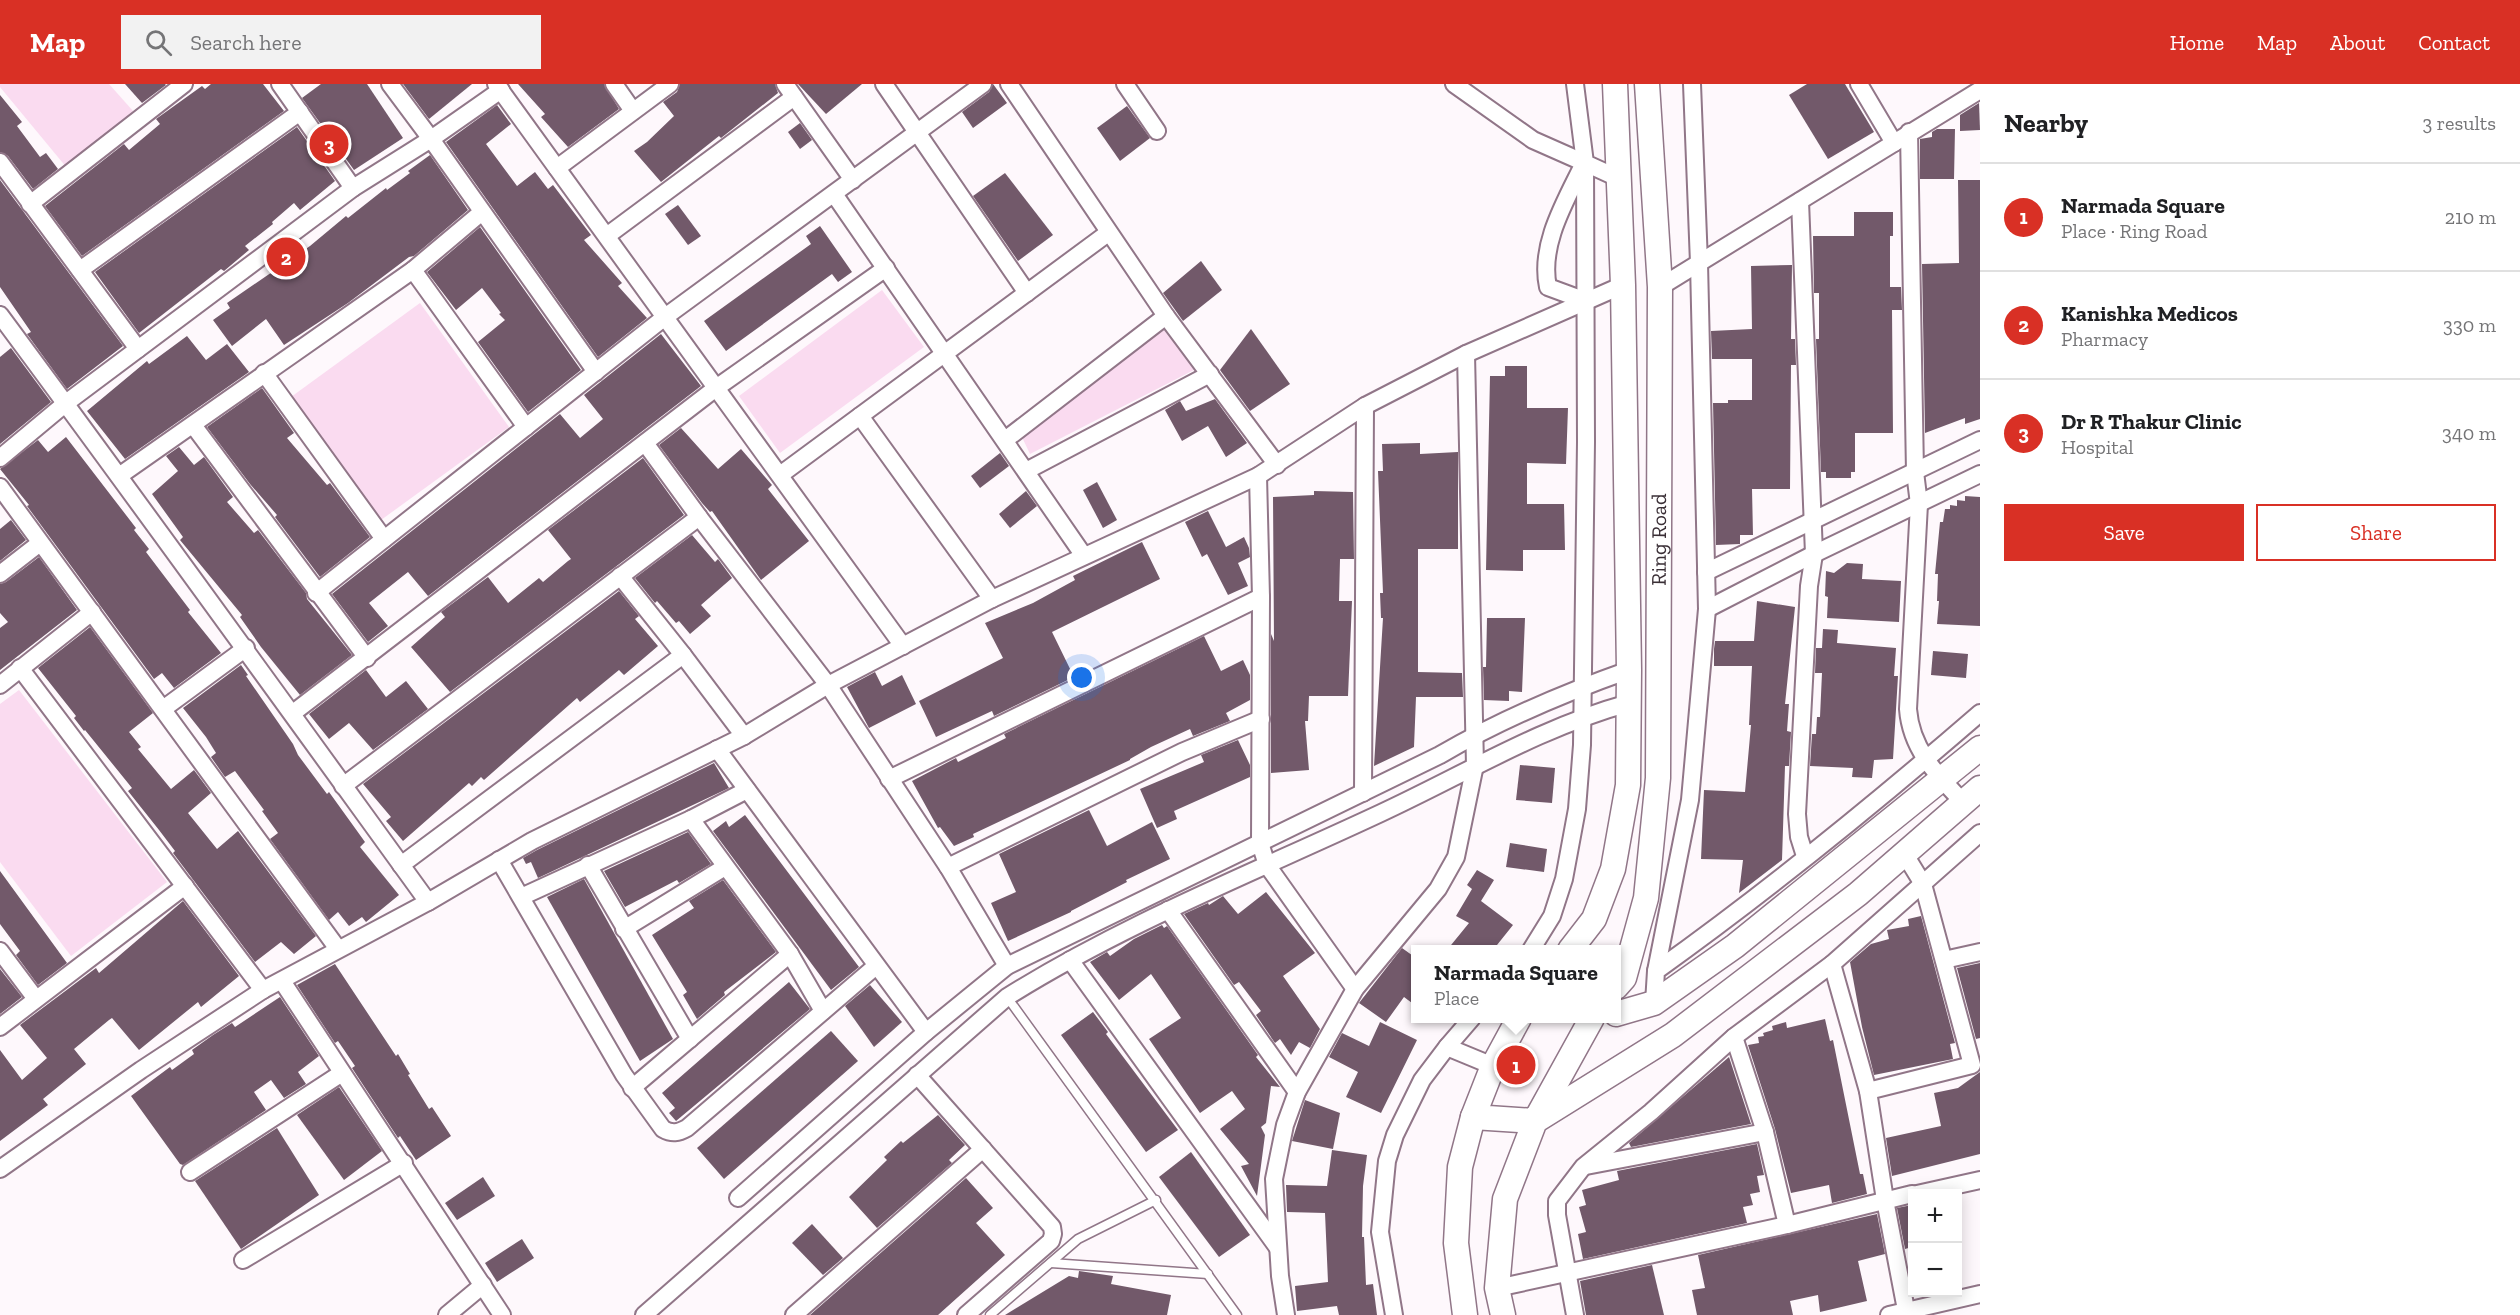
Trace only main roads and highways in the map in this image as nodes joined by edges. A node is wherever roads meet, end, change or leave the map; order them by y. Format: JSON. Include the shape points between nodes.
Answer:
{"nodes":[{"id":1,"x":1615,"y":84,"type":"edge"},
{"id":2,"x":1647,"y":84,"type":"edge"},
{"id":3,"x":1654,"y":176,"type":"junction"},
{"id":4,"x":1620,"y":179,"type":"junction"},
{"id":5,"x":1980,"y":748,"type":"edge"},
{"id":6,"x":1972,"y":795,"type":"edge"},
{"id":7,"x":1574,"y":945,"type":"edge"},
{"id":8,"x":1621,"y":982,"type":"edge"},
{"id":9,"x":1621,"y":1013,"type":"edge"},
{"id":10,"x":1516,"y":1023,"type":"edge"},
{"id":11,"x":1587,"y":1023,"type":"edge"},
{"id":12,"x":1473,"y":1117,"type":"junction"},
{"id":13,"x":1535,"y":1121,"type":"junction"},
{"id":14,"x":1465,"y":1315,"type":"edge"},
{"id":15,"x":1503,"y":1315,"type":"edge"}],
"edges":[{"from":1,"to":4,"type":"main road","name":"Ring Road"},
{"from":2,"to":3,"type":"main road","name":"Ring Road"},
{"from":3,"to":4,"type":"main road"},
{"from":3,"to":8,"type":"main road","name":"Ring Road","via":[[1660,287],[1658,778],[1646,898]]},
{"from":4,"to":7,"type":"main road","name":"Ring Road","via":[[1628,785],[1613,868],[1594,919]]},
{"from":5,"to":9,"type":"main road","via":[[1735,946],[1654,1003]]},
{"from":6,"to":13,"type":"main road","via":[[1858,894],[1673,1035]]},
{"from":10,"to":12,"type":"main road","via":[[1493,1066]]},
{"from":11,"to":13,"type":"main road"},
{"from":12,"to":13,"type":"main road"},
{"from":12,"to":14,"type":"main road","via":[[1460,1167],[1456,1243]]},
{"from":13,"to":15,"type":"main road","via":[[1505,1199],[1497,1288]]}]}
